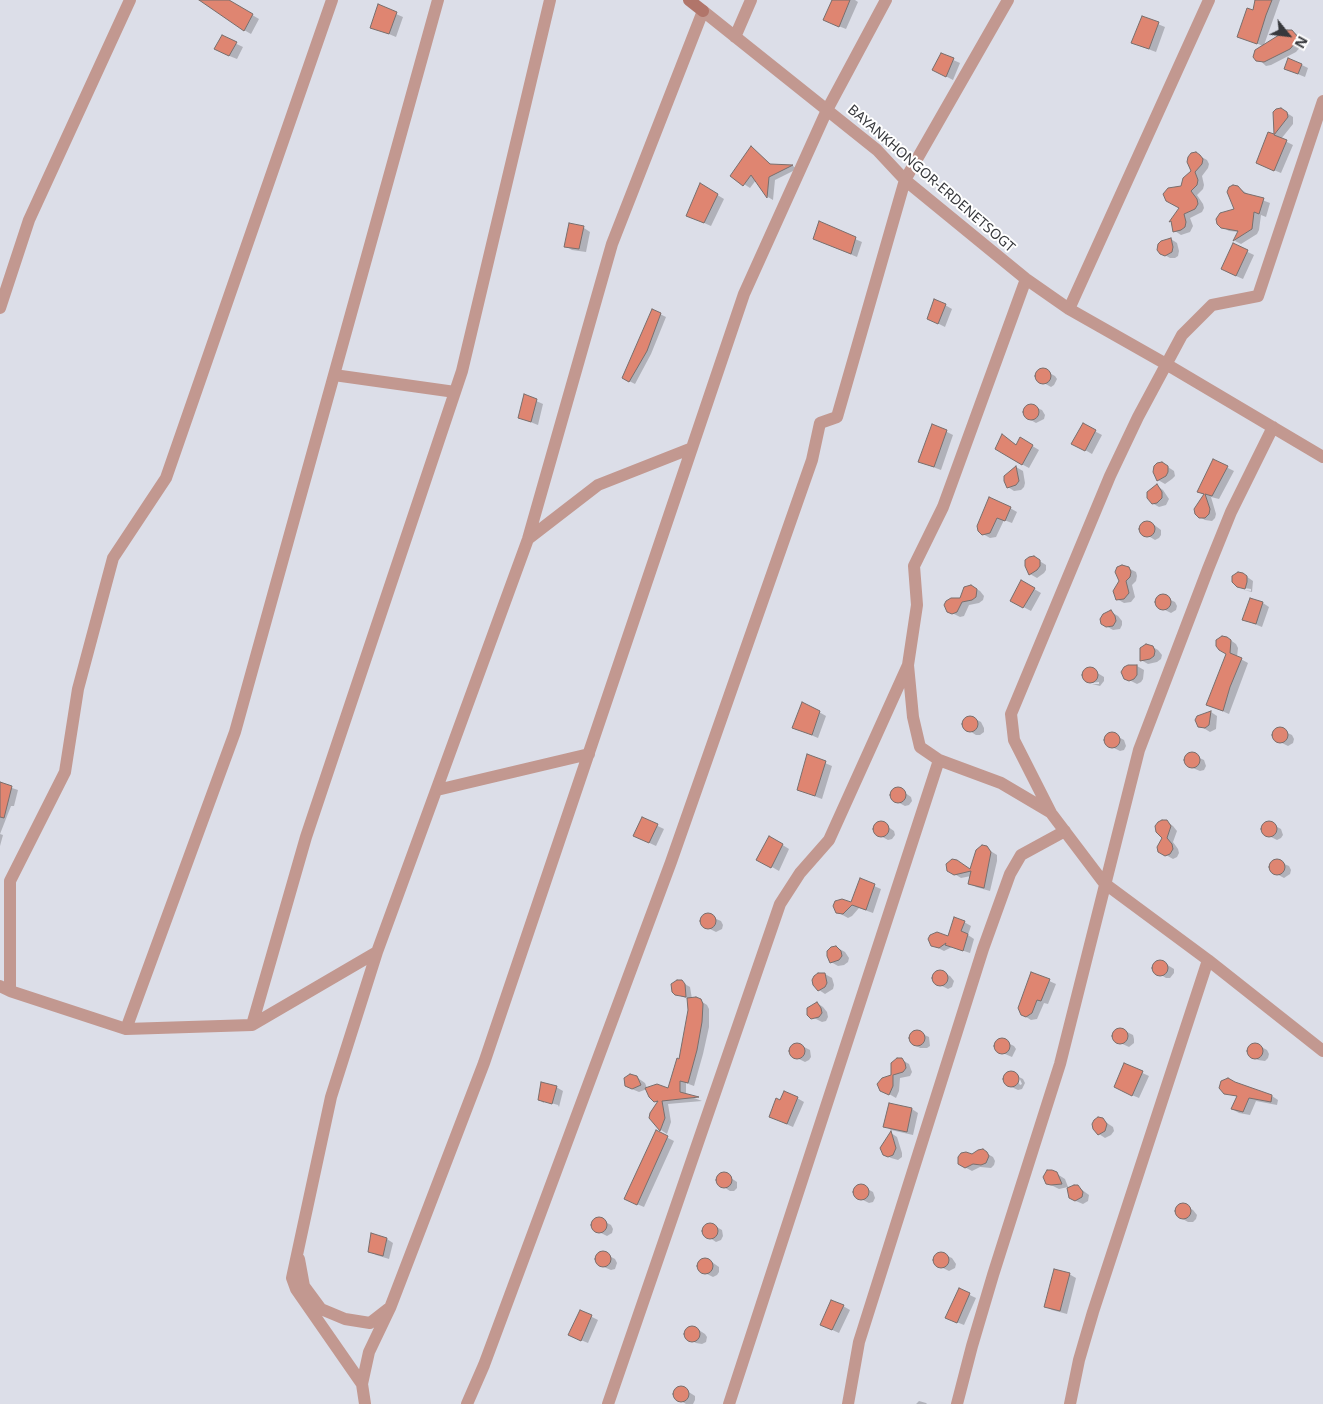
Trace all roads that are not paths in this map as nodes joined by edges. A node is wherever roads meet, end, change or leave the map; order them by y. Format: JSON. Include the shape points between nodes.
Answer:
{"nodes":[{"id":1,"x":130,"y":0,"type":"edge"},
{"id":2,"x":332,"y":0,"type":"edge"},
{"id":3,"x":438,"y":0,"type":"edge"},
{"id":4,"x":550,"y":0,"type":"edge"},
{"id":5,"x":689,"y":0,"type":"edge"},
{"id":6,"x":751,"y":0,"type":"edge"},
{"id":7,"x":886,"y":0,"type":"edge"},
{"id":8,"x":1008,"y":0,"type":"edge"},
{"id":9,"x":1209,"y":0,"type":"edge"},
{"id":10,"x":703,"y":11,"type":"junction"},
{"id":11,"x":735,"y":37,"type":"junction"},
{"id":12,"x":1323,"y":101,"type":"edge"},
{"id":13,"x":827,"y":110,"type":"junction"},
{"id":14,"x":905,"y":180,"type":"junction"},
{"id":15,"x":1026,"y":280,"type":"junction"},
{"id":16,"x":0,"y":308,"type":"edge"},
{"id":17,"x":1069,"y":309,"type":"junction"},
{"id":18,"x":1166,"y":364,"type":"junction"},
{"id":19,"x":334,"y":375,"type":"junction"},
{"id":20,"x":455,"y":392,"type":"junction"},
{"id":21,"x":1273,"y":427,"type":"junction"},
{"id":22,"x":692,"y":448,"type":"junction"},
{"id":23,"x":1323,"y":457,"type":"edge"},
{"id":24,"x":528,"y":539,"type":"junction"},
{"id":25,"x":908,"y":665,"type":"junction"},
{"id":26,"x":589,"y":754,"type":"junction"},
{"id":27,"x":939,"y":760,"type":"junction"},
{"id":28,"x":437,"y":790,"type":"junction"},
{"id":29,"x":1051,"y":813,"type":"junction"},
{"id":30,"x":1066,"y":831,"type":"junction"},
{"id":31,"x":1104,"y":883,"type":"junction"},
{"id":32,"x":377,"y":952,"type":"junction"},
{"id":33,"x":1208,"y":960,"type":"junction"},
{"id":34,"x":5,"y":988,"type":"edge"},
{"id":35,"x":252,"y":1025,"type":"junction"},
{"id":36,"x":126,"y":1029,"type":"junction"},
{"id":37,"x":1323,"y":1051,"type":"edge"},
{"id":38,"x":297,"y":1249,"type":"junction"},
{"id":39,"x":390,"y":1308,"type":"junction"},
{"id":40,"x":362,"y":1384,"type":"junction"},
{"id":41,"x":365,"y":1404,"type":"edge"},
{"id":42,"x":467,"y":1404,"type":"edge"},
{"id":43,"x":608,"y":1404,"type":"edge"},
{"id":44,"x":729,"y":1404,"type":"edge"},
{"id":45,"x":848,"y":1404,"type":"edge"},
{"id":46,"x":957,"y":1404,"type":"edge"},
{"id":47,"x":1070,"y":1404,"type":"edge"}],
"edges":[{"from":1,"to":16,"type":"street","via":[[29,220]]},
{"from":2,"to":34,"type":"street","via":[[166,478],[113,558],[78,689],[65,772],[10,881]]},
{"from":3,"to":19,"type":"street"},
{"from":4,"to":20,"type":"street"},
{"from":5,"to":10,"type":"street","name":"BAYANKHONGOR-ERDENETSOGT"},
{"from":6,"to":11,"type":"street"},
{"from":7,"to":13,"type":"street"},
{"from":8,"to":14,"type":"street"},
{"from":9,"to":17,"type":"street"},
{"from":10,"to":11,"type":"street","name":"BAYANKHONGOR-ERDENETSOGT"},
{"from":10,"to":24,"type":"street","via":[[612,244]]},
{"from":11,"to":13,"type":"street","name":"BAYANKHONGOR-ERDENETSOGT"},
{"from":12,"to":18,"type":"street","via":[[1258,296],[1212,305],[1182,335]]},
{"from":13,"to":14,"type":"street","name":"BAYANKHONGOR-ERDENETSOGT","via":[[877,150]]},
{"from":13,"to":22,"type":"street","via":[[744,294]]},
{"from":14,"to":15,"type":"street","name":"BAYANKHONGOR-ERDENETSOGT"},
{"from":14,"to":42,"type":"street","via":[[837,417],[820,423],[812,460],[671,862]]},
{"from":15,"to":17,"type":"street","name":"BAYANKHONGOR-ERDENETSOGT"},
{"from":15,"to":25,"type":"street","via":[[943,507],[914,566],[917,605]]},
{"from":17,"to":18,"type":"street","name":"BAYANKHONGOR-ERDENETSOGT"},
{"from":18,"to":21,"type":"street","name":"BAYANKHONGOR-ERDENETSOGT"},
{"from":18,"to":29,"type":"street","via":[[1110,476],[1011,714],[1014,740]]},
{"from":19,"to":20,"type":"street"},
{"from":19,"to":36,"type":"street","via":[[235,732]]},
{"from":20,"to":35,"type":"street","via":[[306,837]]},
{"from":21,"to":23,"type":"street","name":"BAYANKHONGOR-ERDENETSOGT"},
{"from":21,"to":31,"type":"street","via":[[1228,520],[1139,750]]},
{"from":22,"to":24,"type":"street","via":[[598,485]]},
{"from":22,"to":26,"type":"street"},
{"from":24,"to":28,"type":"street"},
{"from":25,"to":27,"type":"street","via":[[913,717],[920,747]]},
{"from":25,"to":43,"type":"street","via":[[829,840],[800,872],[780,904]]},
{"from":26,"to":28,"type":"street"},
{"from":26,"to":39,"type":"street","via":[[484,1064]]},
{"from":27,"to":29,"type":"street","via":[[1001,783]]},
{"from":27,"to":44,"type":"street"},
{"from":28,"to":32,"type":"street"},
{"from":29,"to":30,"type":"street"},
{"from":30,"to":31,"type":"street"},
{"from":30,"to":45,"type":"street","via":[[1021,855],[1010,874],[983,949],[859,1342]]},
{"from":31,"to":33,"type":"street"},
{"from":31,"to":46,"type":"street","via":[[1060,1064],[988,1293]]},
{"from":32,"to":35,"type":"street"},
{"from":32,"to":38,"type":"street","via":[[331,1096]]},
{"from":33,"to":37,"type":"street"},
{"from":33,"to":47,"type":"street","via":[[1093,1312]]},
{"from":34,"to":36,"type":"street"},
{"from":35,"to":36,"type":"street"},
{"from":38,"to":39,"type":"street","via":[[304,1286],[321,1309],[345,1319],[370,1323]]},
{"from":38,"to":40,"type":"street","via":[[292,1278],[296,1289]]},
{"from":39,"to":40,"type":"street","via":[[369,1352]]},
{"from":40,"to":41,"type":"street"}]}
